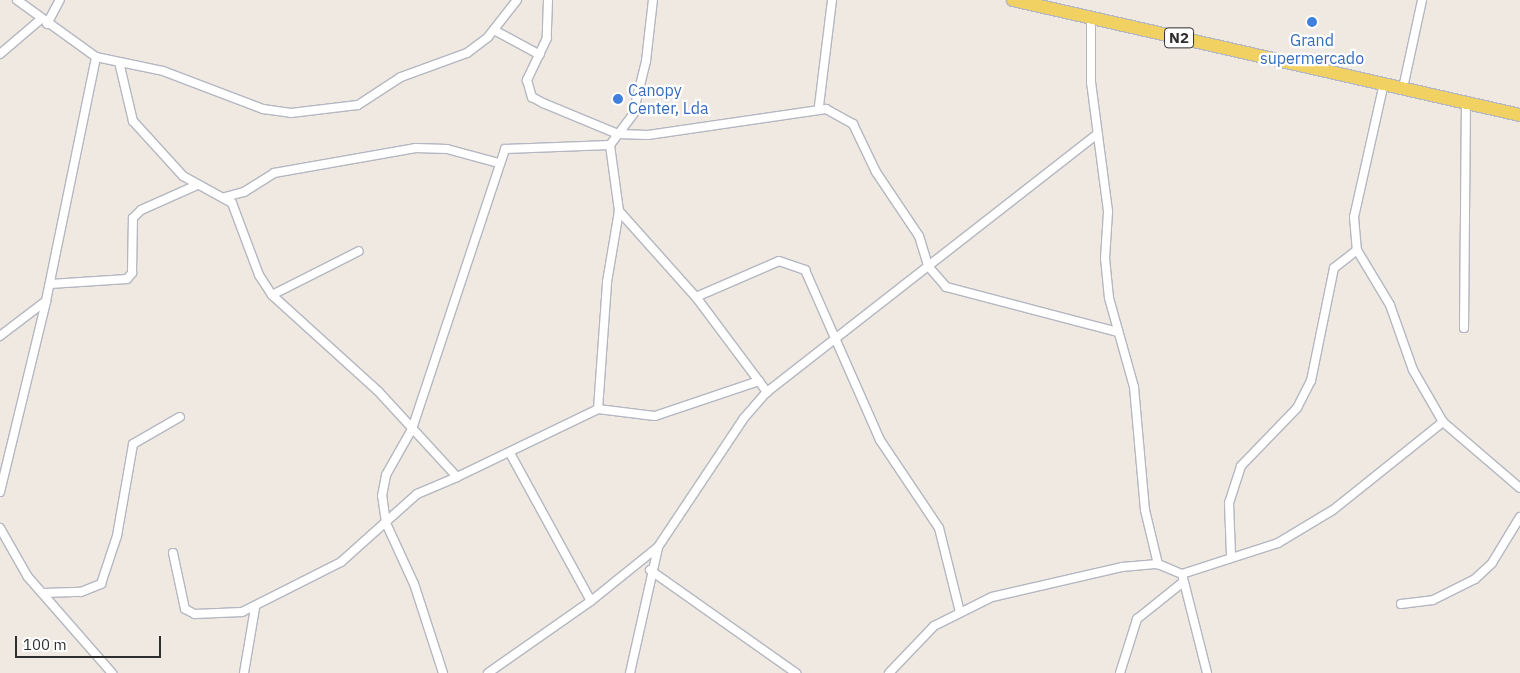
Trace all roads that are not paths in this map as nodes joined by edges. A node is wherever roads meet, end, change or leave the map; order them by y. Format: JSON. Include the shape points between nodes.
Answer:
{"nodes":[{"id":1,"x":16,"y":0,"type":"edge"},
{"id":2,"x":60,"y":0,"type":"edge"},
{"id":3,"x":517,"y":0,"type":"edge"},
{"id":4,"x":548,"y":0,"type":"edge"},
{"id":5,"x":653,"y":0,"type":"edge"},
{"id":6,"x":832,"y":0,"type":"edge"},
{"id":7,"x":1013,"y":0,"type":"edge"},
{"id":8,"x":1422,"y":0,"type":"edge"},
{"id":9,"x":1092,"y":17,"type":"junction"},
{"id":10,"x":44,"y":22,"type":"junction"},
{"id":11,"x":494,"y":30,"type":"junction"},
{"id":12,"x":0,"y":54,"type":"edge"},
{"id":13,"x":540,"y":55,"type":"junction"},
{"id":14,"x":96,"y":57,"type":"junction"},
{"id":15,"x":119,"y":62,"type":"junction"},
{"id":16,"x":1384,"y":84,"type":"junction"},
{"id":17,"x":1403,"y":88,"type":"junction"},
{"id":18,"x":1466,"y":102,"type":"junction"},
{"id":19,"x":819,"y":106,"type":"junction"},
{"id":20,"x":1520,"y":115,"type":"edge"},
{"id":21,"x":618,"y":134,"type":"junction"},
{"id":22,"x":1097,"y":134,"type":"junction"},
{"id":23,"x":610,"y":144,"type":"junction"},
{"id":24,"x":499,"y":163,"type":"junction"},
{"id":25,"x":195,"y":186,"type":"junction"},
{"id":26,"x":225,"y":198,"type":"junction"},
{"id":27,"x":619,"y":210,"type":"junction"},
{"id":28,"x":1357,"y":250,"type":"junction"},
{"id":29,"x":359,"y":251,"type":"dead end"},
{"id":30,"x":928,"y":266,"type":"junction"},
{"id":31,"x":50,"y":284,"type":"junction"},
{"id":32,"x":272,"y":294,"type":"junction"},
{"id":33,"x":696,"y":297,"type":"junction"},
{"id":34,"x":46,"y":301,"type":"junction"},
{"id":35,"x":1464,"y":328,"type":"dead end"},
{"id":36,"x":1118,"y":332,"type":"junction"},
{"id":37,"x":0,"y":336,"type":"edge"},
{"id":38,"x":836,"y":340,"type":"junction"},
{"id":39,"x":759,"y":381,"type":"junction"},
{"id":40,"x":767,"y":392,"type":"junction"},
{"id":41,"x":598,"y":410,"type":"junction"},
{"id":42,"x":180,"y":417,"type":"dead end"},
{"id":43,"x":1443,"y":422,"type":"junction"},
{"id":44,"x":412,"y":429,"type":"junction"},
{"id":45,"x":511,"y":455,"type":"junction"},
{"id":46,"x":456,"y":477,"type":"junction"},
{"id":47,"x":1520,"y":488,"type":"edge"},
{"id":48,"x":0,"y":492,"type":"edge"},
{"id":49,"x":1520,"y":517,"type":"edge"},
{"id":50,"x":386,"y":523,"type":"junction"},
{"id":51,"x":0,"y":528,"type":"edge"},
{"id":52,"x":658,"y":548,"type":"junction"},
{"id":53,"x":173,"y":553,"type":"dead end"},
{"id":54,"x":1231,"y":555,"type":"junction"},
{"id":55,"x":1158,"y":564,"type":"junction"},
{"id":56,"x":650,"y":570,"type":"junction"},
{"id":57,"x":1182,"y":578,"type":"junction"},
{"id":58,"x":44,"y":593,"type":"junction"},
{"id":59,"x":591,"y":601,"type":"junction"},
{"id":60,"x":1401,"y":604,"type":"dead end"},
{"id":61,"x":255,"y":608,"type":"junction"},
{"id":62,"x":960,"y":612,"type":"junction"},
{"id":63,"x":112,"y":673,"type":"edge"},
{"id":64,"x":244,"y":673,"type":"edge"},
{"id":65,"x":443,"y":673,"type":"edge"},
{"id":66,"x":488,"y":673,"type":"edge"},
{"id":67,"x":630,"y":673,"type":"edge"},
{"id":68,"x":796,"y":673,"type":"edge"},
{"id":69,"x":890,"y":673,"type":"edge"},
{"id":70,"x":1120,"y":673,"type":"edge"},
{"id":71,"x":1207,"y":673,"type":"edge"}],
"edges":[{"from":1,"to":10,"type":"street"},
{"from":2,"to":10,"type":"street"},
{"from":3,"to":11,"type":"street"},
{"from":4,"to":13,"type":"street","via":[[547,38]]},
{"from":5,"to":21,"type":"street","via":[[646,61],[633,114]]},
{"from":6,"to":19,"type":"street"},
{"from":7,"to":9,"type":"main road","number":"N2"},
{"from":8,"to":17,"type":"street"},
{"from":9,"to":16,"type":"main road","number":"N2"},
{"from":9,"to":22,"type":"street"},
{"from":10,"to":12,"type":"street"},
{"from":10,"to":14,"type":"street"},
{"from":11,"to":13,"type":"street"},
{"from":11,"to":15,"type":"street","via":[[467,53],[401,77],[369,100],[334,110],[291,113],[262,109],[163,71]]},
{"from":13,"to":21,"type":"street","via":[[527,80],[532,97]]},
{"from":14,"to":15,"type":"street"},
{"from":14,"to":31,"type":"street"},
{"from":15,"to":25,"type":"street","via":[[133,121]]},
{"from":16,"to":17,"type":"main road","number":"N2"},
{"from":16,"to":28,"type":"street","via":[[1354,217]]},
{"from":17,"to":18,"type":"main road","number":"N2"},
{"from":18,"to":20,"type":"main road","number":"N2"},
{"from":18,"to":35,"type":"street"},
{"from":19,"to":21,"type":"street","via":[[648,135]]},
{"from":19,"to":30,"type":"street","via":[[853,124],[876,172],[919,236]]},
{"from":21,"to":23,"type":"street"},
{"from":22,"to":30,"type":"street"},
{"from":22,"to":36,"type":"street","via":[[1108,212],[1105,258]]},
{"from":23,"to":24,"type":"street","via":[[505,149]]},
{"from":23,"to":27,"type":"street"},
{"from":24,"to":26,"type":"street","via":[[447,149],[416,148],[274,173],[244,192]]},
{"from":24,"to":44,"type":"street","via":[[461,290]]},
{"from":25,"to":26,"type":"street"},
{"from":25,"to":31,"type":"street","via":[[141,210],[133,218],[132,273],[127,279]]},
{"from":26,"to":32,"type":"street","via":[[237,214],[259,275]]},
{"from":27,"to":33,"type":"street"},
{"from":27,"to":41,"type":"street","via":[[607,282]]},
{"from":28,"to":43,"type":"street","via":[[1390,305],[1413,370]]},
{"from":28,"to":54,"type":"street","via":[[1334,268],[1311,381],[1297,408],[1241,466],[1229,503]]},
{"from":29,"to":32,"type":"street"},
{"from":30,"to":36,"type":"street","via":[[953,292]]},
{"from":30,"to":38,"type":"street"},
{"from":31,"to":34,"type":"street"},
{"from":32,"to":44,"type":"street","via":[[378,391]]},
{"from":33,"to":38,"type":"street","via":[[786,260],[804,270]]},
{"from":33,"to":39,"type":"street"},
{"from":34,"to":37,"type":"street"},
{"from":34,"to":48,"type":"street"},
{"from":36,"to":55,"type":"street","via":[[1134,386],[1145,510]]},
{"from":38,"to":40,"type":"street"},
{"from":38,"to":62,"type":"street","via":[[880,440],[939,528]]},
{"from":39,"to":40,"type":"street"},
{"from":39,"to":41,"type":"street","via":[[655,416]]},
{"from":40,"to":52,"type":"street","via":[[744,418]]},
{"from":41,"to":45,"type":"street"},
{"from":42,"to":58,"type":"street","via":[[133,444],[117,536],[101,584],[81,592]]},
{"from":43,"to":47,"type":"street"},
{"from":43,"to":54,"type":"street","via":[[1333,510],[1278,543]]},
{"from":44,"to":46,"type":"street"},
{"from":44,"to":50,"type":"street","via":[[386,474],[382,496]]},
{"from":45,"to":46,"type":"street"},
{"from":45,"to":59,"type":"street"},
{"from":46,"to":50,"type":"street","via":[[418,494]]},
{"from":49,"to":60,"type":"street","via":[[1492,563],[1475,579],[1433,600]]},
{"from":50,"to":61,"type":"street","via":[[342,562],[293,583]]},
{"from":50,"to":65,"type":"street","via":[[414,584]]},
{"from":51,"to":58,"type":"street","via":[[28,577]]},
{"from":52,"to":56,"type":"street"},
{"from":52,"to":59,"type":"street"},
{"from":53,"to":61,"type":"street","via":[[185,610],[203,614]]},
{"from":54,"to":57,"type":"street"},
{"from":55,"to":57,"type":"street"},
{"from":55,"to":62,"type":"street","via":[[1095,572],[1006,593]]},
{"from":56,"to":67,"type":"street"},
{"from":56,"to":68,"type":"street"},
{"from":57,"to":70,"type":"street","via":[[1137,619]]},
{"from":57,"to":71,"type":"street"},
{"from":58,"to":63,"type":"street"},
{"from":59,"to":66,"type":"street"},
{"from":61,"to":64,"type":"street"},
{"from":62,"to":69,"type":"street","via":[[924,634]]}]}
